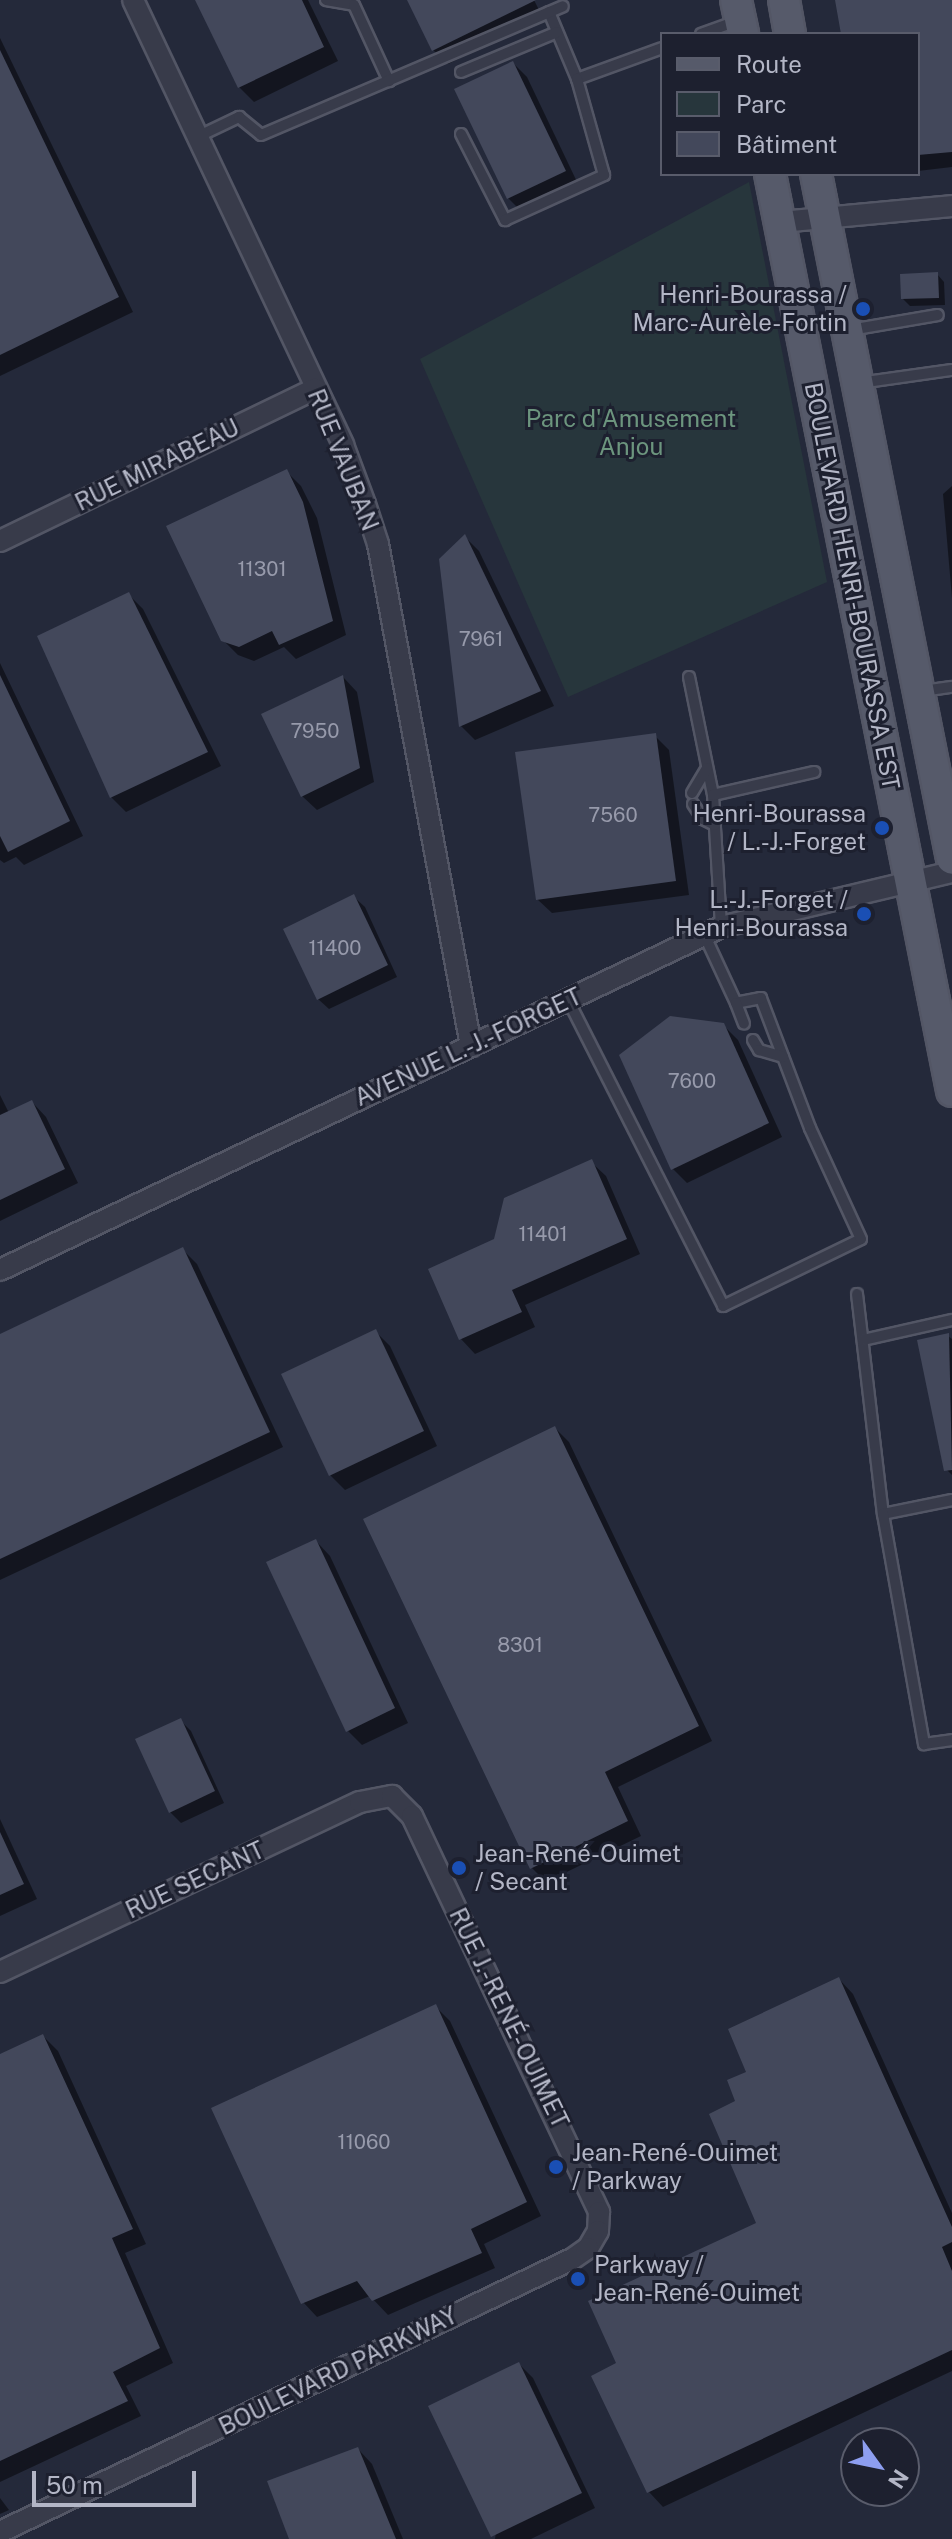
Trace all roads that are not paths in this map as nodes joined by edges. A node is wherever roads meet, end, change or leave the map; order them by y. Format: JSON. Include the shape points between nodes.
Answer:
{"nodes":[{"id":1,"x":133,"y":0,"type":"edge"},
{"id":2,"x":326,"y":0,"type":"edge"},
{"id":3,"x":575,"y":0,"type":"edge"},
{"id":4,"x":784,"y":0,"type":"edge"},
{"id":5,"x":356,"y":2,"type":"edge"},
{"id":6,"x":562,"y":3,"type":"edge"},
{"id":7,"x":549,"y":12,"type":"junction"},
{"id":8,"x":740,"y":18,"type":"edge"},
{"id":9,"x":557,"y":32,"type":"junction"},
{"id":10,"x":706,"y":32,"type":"edge"},
{"id":11,"x":790,"y":32,"type":"edge"},
{"id":12,"x":660,"y":49,"type":"edge"},
{"id":13,"x":461,"y":72,"type":"dead end"},
{"id":14,"x":577,"y":79,"type":"junction"},
{"id":15,"x":389,"y":81,"type":"junction"},
{"id":16,"x":461,"y":134,"type":"dead end"},
{"id":17,"x":197,"y":137,"type":"junction"},
{"id":18,"x":770,"y":176,"type":"edge"},
{"id":19,"x":816,"y":176,"type":"edge"},
{"id":20,"x":952,"y":206,"type":"edge"},
{"id":21,"x":824,"y":221,"type":"junction"},
{"id":22,"x":780,"y":222,"type":"junction"},
{"id":23,"x":938,"y":315,"type":"dead end"},
{"id":24,"x":847,"y":331,"type":"junction"},
{"id":25,"x":952,"y":370,"type":"edge"},
{"id":26,"x":859,"y":383,"type":"junction"},
{"id":27,"x":315,"y":389,"type":"junction"},
{"id":28,"x":0,"y":541,"type":"edge"},
{"id":29,"x":689,"y":677,"type":"dead end"},
{"id":30,"x":952,"y":687,"type":"edge"},
{"id":31,"x":921,"y":691,"type":"junction"},
{"id":32,"x":707,"y":768,"type":"junction"},
{"id":33,"x":814,"y":772,"type":"dead end"},
{"id":34,"x":713,"y":795,"type":"junction"},
{"id":35,"x":715,"y":825,"type":"junction"},
{"id":36,"x":952,"y":859,"type":"edge"},
{"id":37,"x":952,"y":872,"type":"edge"},
{"id":38,"x":912,"y":882,"type":"junction"},
{"id":39,"x":713,"y":930,"type":"junction"},
{"id":40,"x":568,"y":1000,"type":"junction"},
{"id":41,"x":736,"y":1003,"type":"junction"},
{"id":42,"x":744,"y":1024,"type":"dead end"},
{"id":43,"x":753,"y":1040,"type":"dead end"},
{"id":44,"x":471,"y":1046,"type":"junction"},
{"id":45,"x":783,"y":1057,"type":"junction"},
{"id":46,"x":952,"y":1091,"type":"edge"},
{"id":47,"x":0,"y":1270,"type":"edge"},
{"id":48,"x":857,"y":1294,"type":"dead end"},
{"id":49,"x":952,"y":1320,"type":"edge"},
{"id":50,"x":863,"y":1340,"type":"junction"},
{"id":51,"x":952,"y":1500,"type":"edge"},
{"id":52,"x":883,"y":1514,"type":"junction"},
{"id":53,"x":952,"y":1740,"type":"edge"},
{"id":54,"x":392,"y":1796,"type":"joint"},
{"id":55,"x":0,"y":1972,"type":"edge"},
{"id":56,"x":588,"y":2248,"type":"joint"},
{"id":57,"x":0,"y":2532,"type":"edge"}],
"edges":[{"from":1,"to":17,"type":"street","name":"RUE VAUBAN"},
{"from":2,"to":5,"type":"lane"},
{"from":3,"to":6,"type":"lane"},
{"from":4,"to":11,"type":"main road"},
{"from":5,"to":15,"type":"lane"},
{"from":6,"to":7,"type":"lane"},
{"from":7,"to":9,"type":"lane"},
{"from":7,"to":15,"type":"lane"},
{"from":8,"to":10,"type":"lane"},
{"from":9,"to":13,"type":"lane"},
{"from":9,"to":14,"type":"lane"},
{"from":12,"to":14,"type":"lane"},
{"from":14,"to":16,"type":"lane","via":[[604,175],[505,220]]},
{"from":15,"to":17,"type":"lane","via":[[261,135],[239,117]]},
{"from":17,"to":27,"type":"street","name":"RUE VAUBAN"},
{"from":18,"to":22,"type":"main road","name":"BOULEVARD HENRI-BOURASSA EST"},
{"from":19,"to":21,"type":"main road","name":"BOULEVARD HENRI-BOURASSA EST"},
{"from":20,"to":21,"type":"street"},
{"from":21,"to":22,"type":"street"},
{"from":21,"to":24,"type":"main road","name":"BOULEVARD HENRI-BOURASSA EST"},
{"from":22,"to":38,"type":"main road","name":"BOULEVARD HENRI-BOURASSA EST"},
{"from":23,"to":24,"type":"lane"},
{"from":24,"to":26,"type":"main road","name":"BOULEVARD HENRI-BOURASSA EST"},
{"from":25,"to":26,"type":"lane"},
{"from":26,"to":31,"type":"main road","name":"BOULEVARD HENRI-BOURASSA EST"},
{"from":27,"to":28,"type":"street","name":"RUE MIRABEAU"},
{"from":27,"to":44,"type":"street","name":"RUE VAUBAN","via":[[343,445],[378,544]]},
{"from":29,"to":32,"type":"lane"},
{"from":30,"to":31,"type":"lane"},
{"from":31,"to":36,"type":"main road","name":"BOULEVARD HENRI-BOURASSA EST"},
{"from":32,"to":34,"type":"lane"},
{"from":32,"to":35,"type":"lane","via":[[692,799],[703,819]]},
{"from":33,"to":34,"type":"lane"},
{"from":34,"to":35,"type":"lane"},
{"from":35,"to":39,"type":"lane"},
{"from":37,"to":38,"type":"street","name":"AVENUE L.-J.-FORGET"},
{"from":38,"to":39,"type":"street","name":"AVENUE L.-J.-FORGET"},
{"from":38,"to":46,"type":"main road","name":"BOULEVARD HENRI-BOURASSA EST"},
{"from":39,"to":40,"type":"street","name":"AVENUE L.-J.-FORGET"},
{"from":39,"to":41,"type":"lane"},
{"from":40,"to":44,"type":"street","name":"AVENUE L.-J.-FORGET"},
{"from":40,"to":45,"type":"lane","via":[[723,1306],[861,1239]]},
{"from":41,"to":42,"type":"lane"},
{"from":41,"to":45,"type":"lane","via":[[761,998]]},
{"from":43,"to":45,"type":"lane","via":[[759,1050]]},
{"from":44,"to":47,"type":"street","name":"AVENUE L.-J.-FORGET"},
{"from":48,"to":50,"type":"lane"},
{"from":49,"to":50,"type":"lane"},
{"from":50,"to":52,"type":"lane"},
{"from":51,"to":52,"type":"lane"},
{"from":52,"to":53,"type":"lane","via":[[924,1744]]},
{"from":54,"to":55,"type":"street","name":"RUE SECANT","via":[[360,1802]]},
{"from":54,"to":56,"type":"street","name":"RUE J.-RENÉ-OUIMET","via":[[412,1816],[593,2194],[598,2231]]},
{"from":56,"to":57,"type":"street","name":"BOULEVARD PARKWAY"}]}
